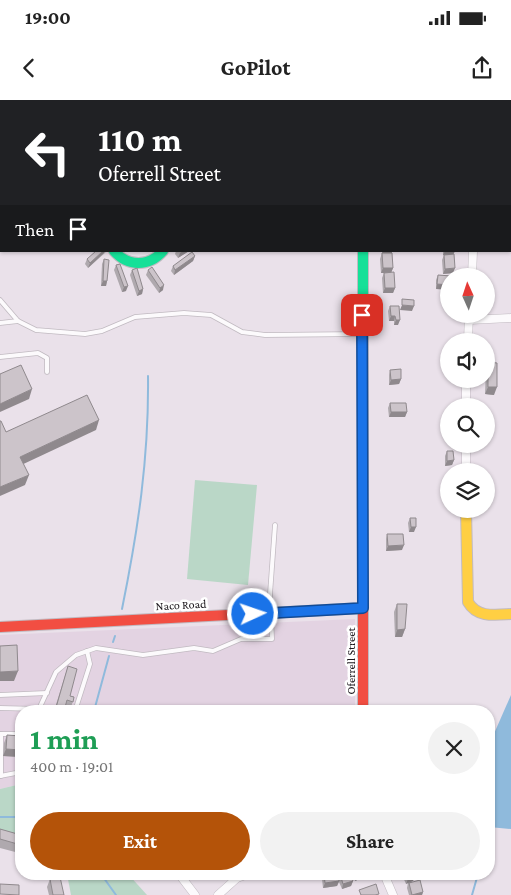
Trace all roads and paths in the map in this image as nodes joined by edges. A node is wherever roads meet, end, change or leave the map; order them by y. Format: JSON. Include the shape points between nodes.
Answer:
{"nodes":[{"id":1,"x":115,"y":252,"type":"edge"},
{"id":2,"x":162,"y":252,"type":"edge"},
{"id":3,"x":363,"y":252,"type":"edge"},
{"id":4,"x":473,"y":252,"type":"edge"},
{"id":5,"x":472,"y":268,"type":"edge"},
{"id":6,"x":0,"y":300,"type":"edge"},
{"id":7,"x":495,"y":318,"type":"edge"},
{"id":8,"x":511,"y":318,"type":"edge"},
{"id":9,"x":18,"y":321,"type":"junction"},
{"id":10,"x":0,"y":324,"type":"edge"},
{"id":11,"x":362,"y":334,"type":"junction"},
{"id":12,"x":0,"y":356,"type":"edge"},
{"id":13,"x":47,"y":372,"type":"dead end"},
{"id":14,"x":466,"y":518,"type":"edge"},
{"id":15,"x":275,"y":524,"type":"dead end"},
{"id":16,"x":363,"y":608,"type":"junction"},
{"id":17,"x":271,"y":613,"type":"junction"},
{"id":18,"x":511,"y":614,"type":"edge"},
{"id":19,"x":0,"y":627,"type":"edge"},
{"id":20,"x":87,"y":651,"type":"junction"},
{"id":21,"x":46,"y":693,"type":"junction"},
{"id":22,"x":0,"y":695,"type":"edge"},
{"id":23,"x":41,"y":705,"type":"edge"},
{"id":24,"x":77,"y":705,"type":"edge"},
{"id":25,"x":363,"y":705,"type":"edge"},
{"id":26,"x":0,"y":708,"type":"edge"},
{"id":27,"x":15,"y":709,"type":"edge"},
{"id":28,"x":1,"y":734,"type":"edge"},
{"id":29,"x":15,"y":734,"type":"edge"},
{"id":30,"x":15,"y":773,"type":"edge"},
{"id":31,"x":1,"y":776,"type":"edge"},
{"id":32,"x":184,"y":880,"type":"edge"},
{"id":33,"x":235,"y":880,"type":"edge"},
{"id":34,"x":387,"y":880,"type":"edge"},
{"id":35,"x":195,"y":895,"type":"edge"},
{"id":36,"x":218,"y":895,"type":"edge"},
{"id":37,"x":393,"y":895,"type":"edge"}],
"edges":[{"from":1,"to":2,"type":"street","via":[[122,260],[135,264],[150,262]]},
{"from":3,"to":11,"type":"street","name":"Oferrell Street"},
{"from":4,"to":5,"type":"street"},
{"from":6,"to":9,"type":"lane"},
{"from":7,"to":8,"type":"street"},
{"from":9,"to":10,"type":"lane"},
{"from":9,"to":11,"type":"lane","via":[[36,330],[85,334],[102,331],[134,317],[184,313],[211,315],[242,332],[265,335]]},
{"from":11,"to":16,"type":"street","name":"Oferrell Street"},
{"from":12,"to":13,"type":"lane","via":[[41,354],[47,358]]},
{"from":14,"to":18,"type":"street","via":[[468,602],[471,610],[479,614]]},
{"from":15,"to":17,"type":"lane"},
{"from":16,"to":17,"type":"street","name":"Naco Road"},
{"from":16,"to":25,"type":"street","name":"Oferrell Street"},
{"from":17,"to":19,"type":"street","name":"Naco Road"},
{"from":17,"to":20,"type":"lane","via":[[272,639],[241,639],[213,652],[194,648],[143,655],[96,648]]},
{"from":20,"to":21,"type":"lane","via":[[76,655],[56,672]]},
{"from":20,"to":24,"type":"lane","via":[[90,664]]},
{"from":21,"to":22,"type":"lane"},
{"from":21,"to":23,"type":"lane"},
{"from":26,"to":27,"type":"lane"},
{"from":28,"to":29,"type":"lane"},
{"from":28,"to":31,"type":"lane"},
{"from":30,"to":31,"type":"lane"},
{"from":32,"to":35,"type":"street"},
{"from":33,"to":36,"type":"street"},
{"from":34,"to":37,"type":"street"}]}
